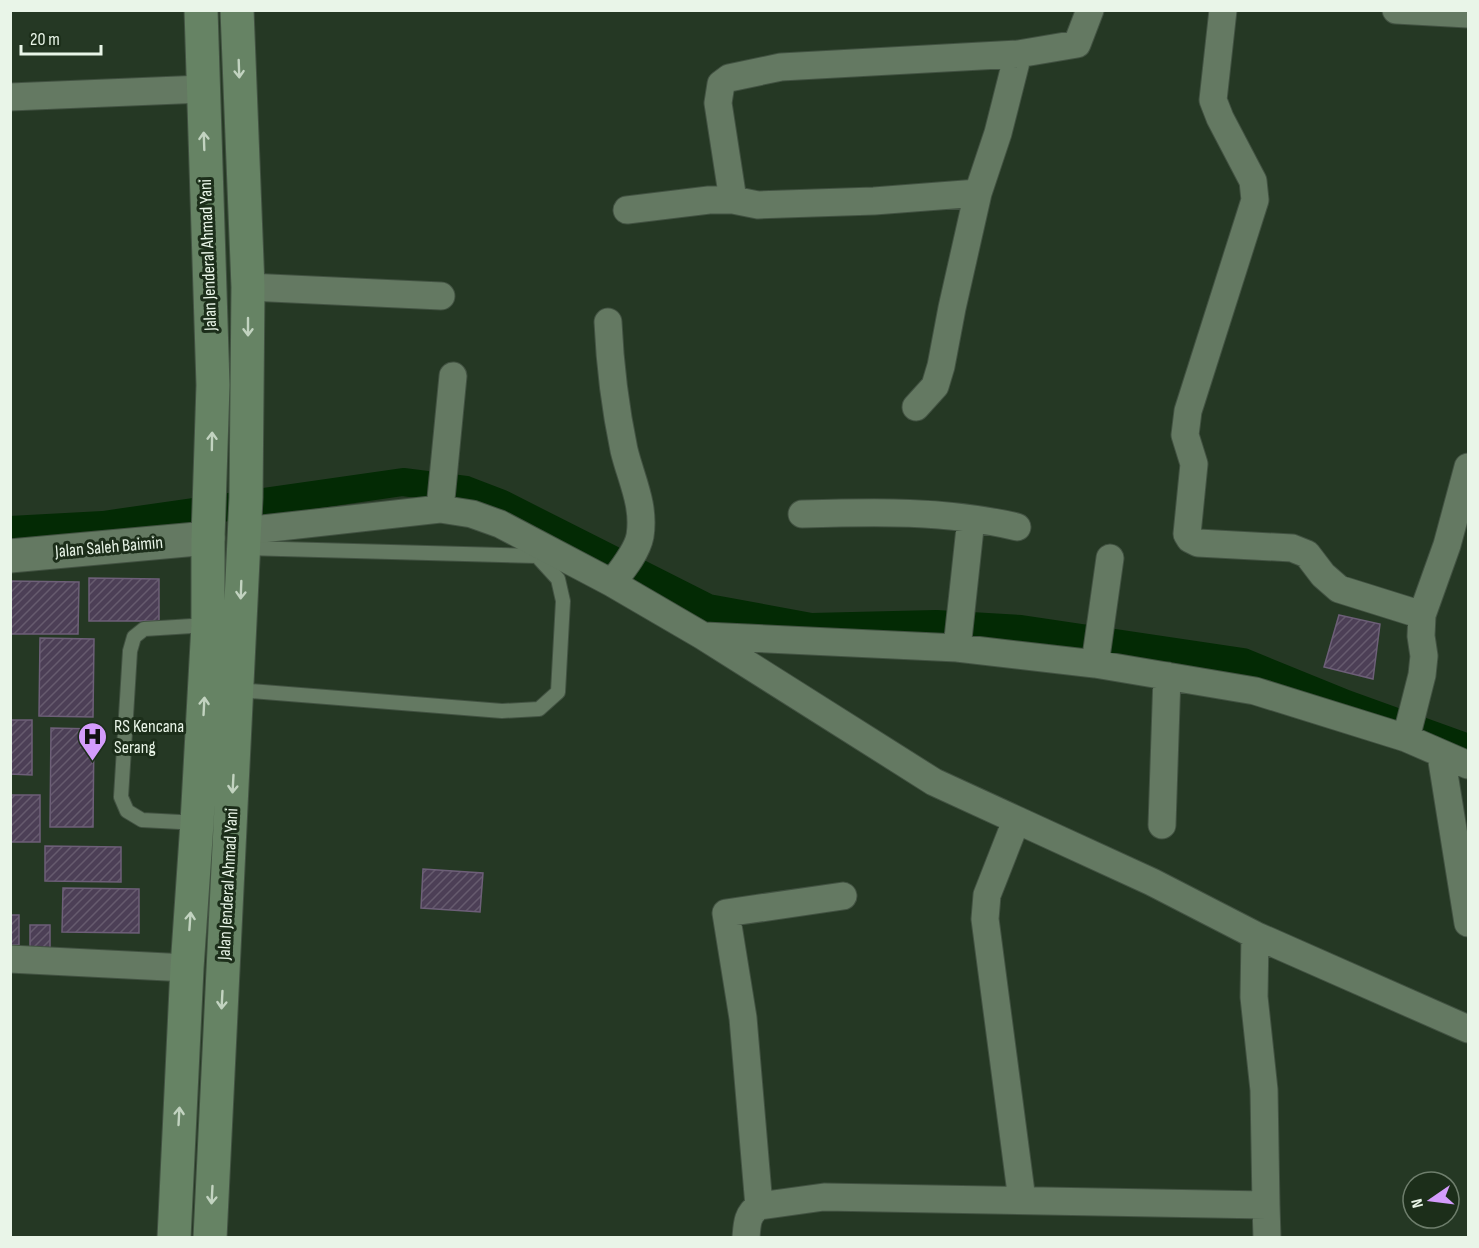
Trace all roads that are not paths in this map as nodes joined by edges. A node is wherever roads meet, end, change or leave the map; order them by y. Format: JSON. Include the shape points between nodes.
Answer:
{"nodes":[{"id":1,"x":201,"y":10,"type":"edge"},
{"id":2,"x":237,"y":10,"type":"edge"},
{"id":3,"x":1090,"y":10,"type":"edge"},
{"id":4,"x":1223,"y":10,"type":"edge"},
{"id":5,"x":1396,"y":10,"type":"edge"},
{"id":6,"x":1468,"y":14,"type":"edge"},
{"id":7,"x":1018,"y":54,"type":"junction"},
{"id":8,"x":203,"y":89,"type":"junction"},
{"id":9,"x":10,"y":97,"type":"edge"},
{"id":10,"x":978,"y":193,"type":"junction"},
{"id":11,"x":733,"y":200,"type":"junction"},
{"id":12,"x":627,"y":210,"type":"dead end"},
{"id":13,"x":248,"y":287,"type":"junction"},
{"id":14,"x":441,"y":296,"type":"dead end"},
{"id":15,"x":608,"y":322,"type":"dead end"},
{"id":16,"x":453,"y":376,"type":"dead end"},
{"id":17,"x":916,"y":408,"type":"dead end"},
{"id":18,"x":1468,"y":467,"type":"edge"},
{"id":19,"x":441,"y":503,"type":"junction"},
{"id":20,"x":802,"y":514,"type":"dead end"},
{"id":21,"x":971,"y":519,"type":"junction"},
{"id":22,"x":209,"y":522,"type":"junction"},
{"id":23,"x":244,"y":525,"type":"junction"},
{"id":24,"x":1017,"y":527,"type":"dead end"},
{"id":25,"x":10,"y":556,"type":"edge"},
{"id":26,"x":1110,"y":558,"type":"dead end"},
{"id":27,"x":622,"y":568,"type":"junction"},
{"id":28,"x":1422,"y":615,"type":"junction"},
{"id":29,"x":208,"y":625,"type":"junction"},
{"id":30,"x":959,"y":633,"type":"junction"},
{"id":31,"x":703,"y":636,"type":"junction"},
{"id":32,"x":1096,"y":650,"type":"junction"},
{"id":33,"x":1167,"y":676,"type":"junction"},
{"id":34,"x":237,"y":690,"type":"junction"},
{"id":35,"x":1407,"y":735,"type":"junction"},
{"id":36,"x":1441,"y":755,"type":"junction"},
{"id":37,"x":1468,"y":765,"type":"edge"},
{"id":38,"x":1016,"y":820,"type":"junction"},
{"id":39,"x":214,"y":824,"type":"junction"},
{"id":40,"x":1162,"y":825,"type":"dead end"},
{"id":41,"x":843,"y":896,"type":"dead end"},
{"id":42,"x":1468,"y":923,"type":"edge"},
{"id":43,"x":1255,"y":935,"type":"junction"},
{"id":44,"x":10,"y":959,"type":"edge"},
{"id":45,"x":186,"y":968,"type":"junction"},
{"id":46,"x":1468,"y":1029,"type":"edge"},
{"id":47,"x":1022,"y":1200,"type":"junction"},
{"id":48,"x":1266,"y":1205,"type":"junction"},
{"id":49,"x":759,"y":1206,"type":"junction"},
{"id":50,"x":174,"y":1238,"type":"edge"},
{"id":51,"x":210,"y":1238,"type":"edge"},
{"id":52,"x":746,"y":1238,"type":"edge"},
{"id":53,"x":1267,"y":1238,"type":"edge"}],
"edges":[{"from":1,"to":8,"type":"main road","name":"Jalan Jenderal Ahmad Yani"},
{"from":2,"to":13,"type":"main road","name":"Jalan Jenderal Ahmad Yani","one_way":true},
{"from":3,"to":7,"type":"street","via":[[1077,44]]},
{"from":4,"to":28,"type":"street","via":[[1213,100],[1253,181],[1255,200],[1188,411],[1185,435],[1194,464],[1187,534],[1198,543],[1292,548],[1307,554],[1339,589]]},
{"from":5,"to":6,"type":"street"},
{"from":7,"to":10,"type":"street"},
{"from":7,"to":11,"type":"street","via":[[781,67],[729,78],[721,84],[718,103]]},
{"from":8,"to":9,"type":"street"},
{"from":22,"to":8,"type":"main road","name":"Jalan Jenderal Ahmad Yani","one_way":true,"via":[[213,385]]},
{"from":10,"to":11,"type":"street","via":[[758,205]]},
{"from":10,"to":17,"type":"street","via":[[941,366],[934,386]]},
{"from":11,"to":12,"type":"street"},
{"from":13,"to":14,"type":"street"},
{"from":13,"to":23,"type":"main road","name":"Jalan Jenderal Ahmad Yani","one_way":true},
{"from":15,"to":27,"type":"street","via":[[612,385],[641,514],[640,538]]},
{"from":16,"to":19,"type":"street"},
{"from":18,"to":28,"type":"street","via":[[1447,545]]},
{"from":19,"to":23,"type":"street"},
{"from":19,"to":27,"type":"street"},
{"from":20,"to":21,"type":"street","via":[[874,512]]},
{"from":21,"to":24,"type":"street"},
{"from":21,"to":30,"type":"street"},
{"from":22,"to":25,"type":"street","name":"Jalan Saleh Baimin"},
{"from":22,"to":29,"type":"main road","name":"Jalan Jenderal Ahmad Yani"},
{"from":23,"to":34,"type":"main road","name":"Jalan Jenderal Ahmad Yani","one_way":true},
{"from":23,"to":34,"type":"lane","via":[[537,556],[558,579],[563,601],[558,692],[539,709],[502,711]]},
{"from":26,"to":32,"type":"street"},
{"from":27,"to":31,"type":"street"},
{"from":28,"to":35,"type":"street","via":[[1424,656]]},
{"from":39,"to":29,"type":"main road","name":"Jalan Jenderal Ahmad Yani","one_way":true},
{"from":29,"to":39,"type":"lane","via":[[144,629],[134,637],[121,797],[128,811],[142,820]]},
{"from":30,"to":31,"type":"street"},
{"from":30,"to":32,"type":"street"},
{"from":31,"to":38,"type":"street","via":[[934,782]]},
{"from":32,"to":33,"type":"street"},
{"from":33,"to":35,"type":"street","via":[[1255,691]]},
{"from":33,"to":40,"type":"street"},
{"from":34,"to":39,"type":"main road","name":"Jalan Jenderal Ahmad Yani","one_way":true},
{"from":35,"to":36,"type":"street"},
{"from":36,"to":37,"type":"street"},
{"from":36,"to":42,"type":"street"},
{"from":38,"to":43,"type":"street","via":[[1152,882]]},
{"from":38,"to":47,"type":"street","via":[[987,895],[986,919]]},
{"from":45,"to":39,"type":"main road","name":"Jalan Jenderal Ahmad Yani","one_way":true},
{"from":39,"to":51,"type":"main road","name":"Jalan Jenderal Ahmad Yani","one_way":true},
{"from":41,"to":49,"type":"street","via":[[726,913],[743,1018]]},
{"from":43,"to":46,"type":"street"},
{"from":43,"to":48,"type":"street","via":[[1254,997],[1264,1090]]},
{"from":44,"to":45,"type":"street"},
{"from":50,"to":45,"type":"main road","name":"Jalan Jenderal Ahmad Yani","one_way":true},
{"from":47,"to":48,"type":"street"},
{"from":47,"to":49,"type":"street","via":[[824,1197]]},
{"from":48,"to":53,"type":"street"},
{"from":49,"to":52,"type":"street","via":[[748,1217]]}]}
